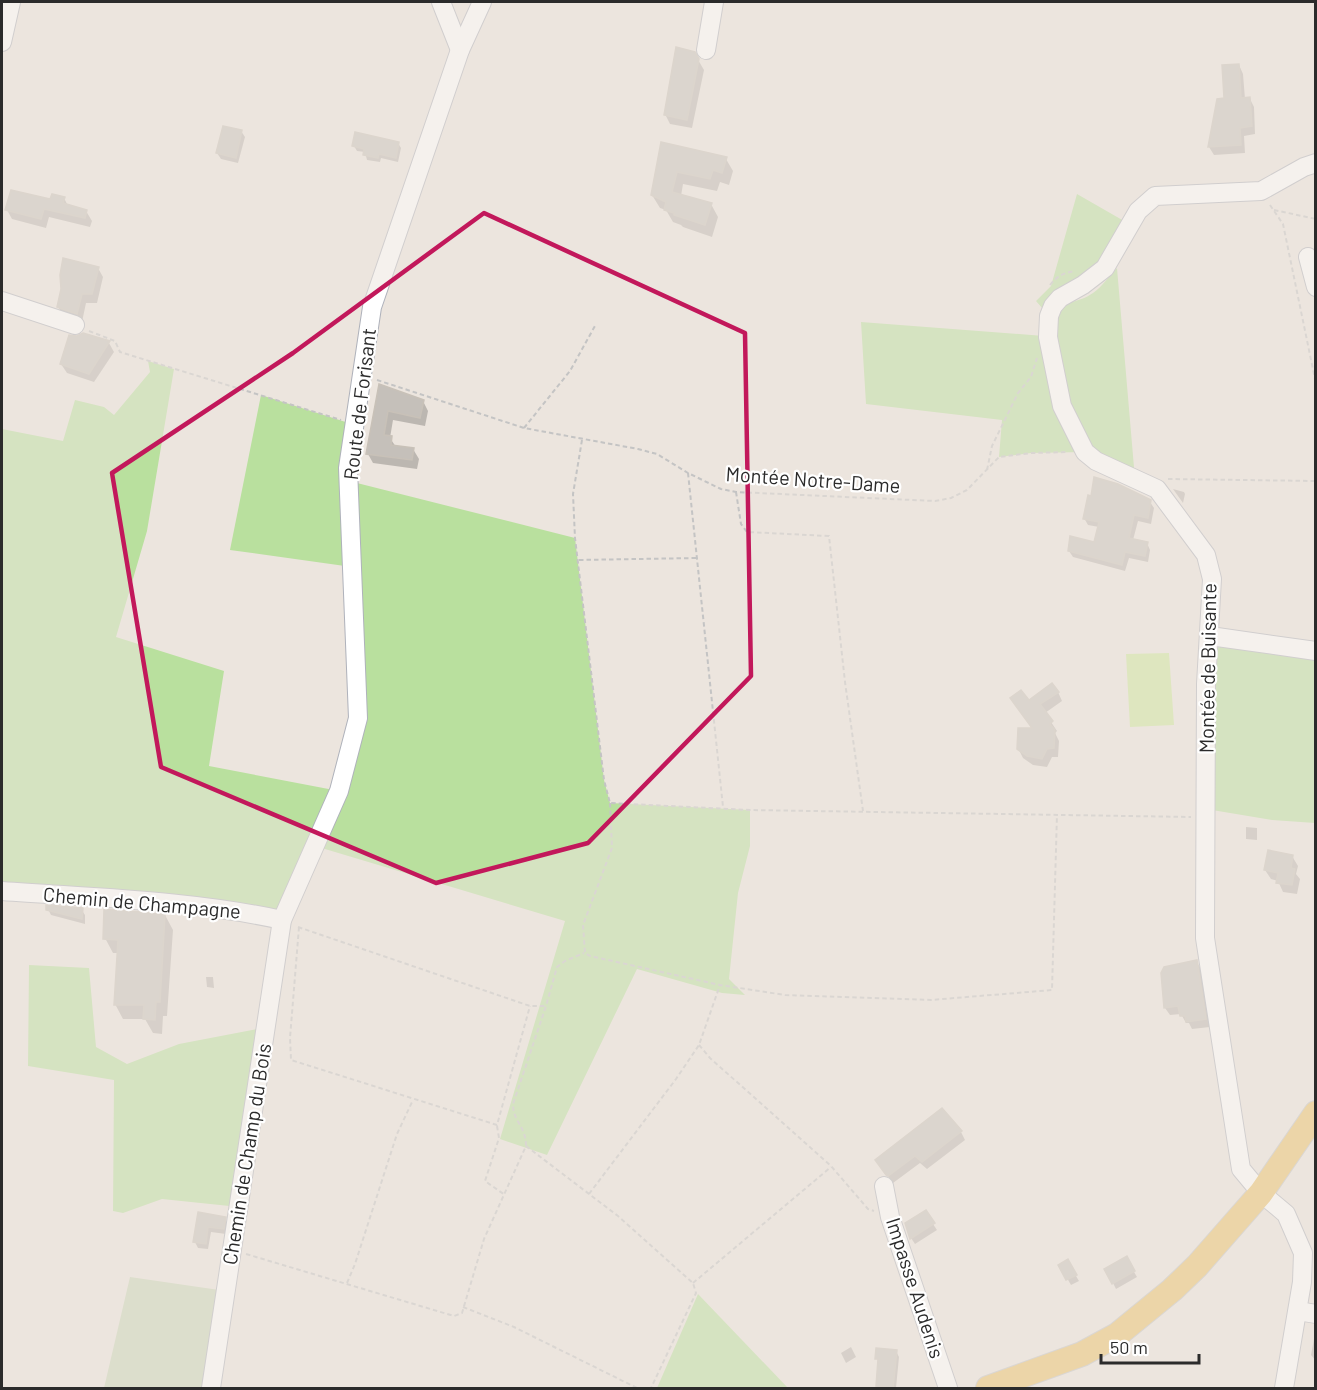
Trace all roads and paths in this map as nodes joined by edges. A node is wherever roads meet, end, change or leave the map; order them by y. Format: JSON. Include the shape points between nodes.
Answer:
{"nodes":[{"id":1,"x":11,"y":2,"type":"edge"},
{"id":2,"x":441,"y":2,"type":"edge"},
{"id":3,"x":482,"y":2,"type":"edge"},
{"id":4,"x":714,"y":2,"type":"edge"},
{"id":5,"x":2,"y":42,"type":"edge"},
{"id":6,"x":460,"y":50,"type":"junction"},
{"id":7,"x":706,"y":50,"type":"dead end"},
{"id":8,"x":1316,"y":163,"type":"edge"},
{"id":9,"x":1261,"y":190,"type":"junction"},
{"id":10,"x":1273,"y":210,"type":"junction"},
{"id":11,"x":1316,"y":219,"type":"edge"},
{"id":12,"x":1308,"y":257,"type":"dead end"},
{"id":13,"x":1105,"y":268,"type":"junction"},
{"id":14,"x":1316,"y":287,"type":"edge"},
{"id":15,"x":1045,"y":292,"type":"dead end"},
{"id":16,"x":2,"y":302,"type":"edge"},
{"id":17,"x":596,"y":324,"type":"dead end"},
{"id":18,"x":75,"y":325,"type":"joint"},
{"id":19,"x":1036,"y":351,"type":"dead end"},
{"id":20,"x":362,"y":375,"type":"junction"},
{"id":21,"x":1316,"y":384,"type":"edge"},
{"id":22,"x":355,"y":425,"type":"junction"},
{"id":23,"x":524,"y":428,"type":"junction"},
{"id":24,"x":582,"y":440,"type":"junction"},
{"id":25,"x":1085,"y":452,"type":"junction"},
{"id":26,"x":986,"y":471,"type":"junction"},
{"id":27,"x":688,"y":473,"type":"junction"},
{"id":28,"x":1316,"y":481,"type":"edge"},
{"id":29,"x":1157,"y":489,"type":"junction"},
{"id":30,"x":736,"y":492,"type":"junction"},
{"id":31,"x":696,"y":558,"type":"junction"},
{"id":32,"x":579,"y":560,"type":"junction"},
{"id":33,"x":1210,"y":636,"type":"junction"},
{"id":34,"x":1316,"y":651,"type":"edge"},
{"id":35,"x":610,"y":803,"type":"junction"},
{"id":36,"x":723,"y":808,"type":"junction"},
{"id":37,"x":863,"y":811,"type":"junction"},
{"id":38,"x":1057,"y":814,"type":"junction"},
{"id":39,"x":1206,"y":817,"type":"junction"},
{"id":40,"x":2,"y":891,"type":"edge"},
{"id":41,"x":290,"y":924,"type":"junction"},
{"id":42,"x":585,"y":953,"type":"junction"},
{"id":43,"x":720,"y":985,"type":"junction"},
{"id":44,"x":530,"y":1006,"type":"junction"},
{"id":45,"x":546,"y":1006,"type":"junction"},
{"id":46,"x":699,"y":1045,"type":"junction"},
{"id":47,"x":414,"y":1099,"type":"junction"},
{"id":48,"x":1316,"y":1113,"type":"edge"},
{"id":49,"x":497,"y":1125,"type":"junction"},
{"id":50,"x":526,"y":1146,"type":"junction"},
{"id":51,"x":831,"y":1166,"type":"junction"},
{"id":52,"x":884,"y":1186,"type":"dead end"},
{"id":53,"x":1261,"y":1193,"type":"junction"},
{"id":54,"x":589,"y":1194,"type":"junction"},
{"id":55,"x":505,"y":1195,"type":"junction"},
{"id":56,"x":890,"y":1216,"type":"junction"},
{"id":57,"x":232,"y":1252,"type":"junction"},
{"id":58,"x":693,"y":1282,"type":"junction"},
{"id":59,"x":347,"y":1283,"type":"junction"},
{"id":60,"x":464,"y":1307,"type":"junction"},
{"id":61,"x":1306,"y":1312,"type":"edge"},
{"id":62,"x":995,"y":1387,"type":"edge"},
{"id":63,"x":211,"y":1389,"type":"edge"},
{"id":64,"x":637,"y":1389,"type":"edge"},
{"id":65,"x":651,"y":1389,"type":"edge"},
{"id":66,"x":948,"y":1389,"type":"edge"},
{"id":67,"x":1284,"y":1389,"type":"edge"}],
"edges":[{"from":1,"to":5,"type":"street"},
{"from":2,"to":6,"type":"street"},
{"from":3,"to":6,"type":"street","name":"Route de Forisant"},
{"from":4,"to":7,"type":"street"},
{"from":6,"to":20,"type":"street","name":"Route de Forisant","via":[[372,307]]},
{"from":8,"to":9,"type":"street"},
{"from":9,"to":10,"type":"path"},
{"from":9,"to":13,"type":"street","via":[[1155,196],[1138,211]]},
{"from":10,"to":11,"type":"path"},
{"from":10,"to":21,"type":"path","via":[[1283,224]]},
{"from":12,"to":14,"type":"street"},
{"from":13,"to":15,"type":"path","via":[[1064,272]]},
{"from":13,"to":25,"type":"street","via":[[1060,298],[1049,316],[1048,337],[1062,406]]},
{"from":16,"to":18,"type":"street"},
{"from":17,"to":23,"type":"path","via":[[570,371]]},
{"from":18,"to":22,"type":"path","via":[[115,342],[120,352]]},
{"from":19,"to":26,"type":"path","via":[[1031,377],[1018,393],[992,446]]},
{"from":20,"to":22,"type":"street","name":"Route de Forisant"},
{"from":20,"to":23,"type":"path","name":"Montée Notre-Dame"},
{"from":22,"to":41,"type":"street","name":"Route de Forisant","via":[[348,468],[358,718],[339,791]]},
{"from":23,"to":24,"type":"path","name":"Montée Notre-Dame"},
{"from":24,"to":27,"type":"path","name":"Montée Notre-Dame","via":[[638,448],[657,454]]},
{"from":24,"to":32,"type":"path","via":[[573,494]]},
{"from":25,"to":26,"type":"path","name":"Montée Notre-Dame","via":[[999,457]]},
{"from":25,"to":29,"type":"street","name":"Montée de Buisante"},
{"from":26,"to":30,"type":"path","name":"Montée Notre-Dame","via":[[967,490],[935,501]]},
{"from":27,"to":30,"type":"path","name":"Montée Notre-Dame"},
{"from":27,"to":31,"type":"path"},
{"from":28,"to":29,"type":"path","via":[[1167,479]]},
{"from":29,"to":33,"type":"street","name":"Montée de Buisante","via":[[1206,555],[1212,579]]},
{"from":30,"to":37,"type":"path","via":[[741,524],[747,532],[829,536],[844,682]]},
{"from":31,"to":32,"type":"path"},
{"from":31,"to":36,"type":"path"},
{"from":32,"to":35,"type":"path","via":[[604,780]]},
{"from":33,"to":34,"type":"street"},
{"from":33,"to":39,"type":"street","name":"Montée de Buisante"},
{"from":35,"to":36,"type":"path"},
{"from":35,"to":42,"type":"path","via":[[612,848],[583,925]]},
{"from":36,"to":37,"type":"path"},
{"from":37,"to":38,"type":"path"},
{"from":38,"to":39,"type":"path"},
{"from":38,"to":43,"type":"path","via":[[1052,990],[932,1000],[785,994]]},
{"from":39,"to":53,"type":"street","name":"Montée de Buisante","via":[[1205,938],[1241,1168]]},
{"from":40,"to":41,"type":"street","name":"Chemin de Champagne","via":[[145,899],[252,914]]},
{"from":41,"to":44,"type":"path"},
{"from":41,"to":47,"type":"path","via":[[291,1060]]},
{"from":41,"to":57,"type":"street","name":"Chemin de Champ du Bois"},
{"from":42,"to":43,"type":"path"},
{"from":42,"to":45,"type":"path","via":[[557,967]]},
{"from":43,"to":46,"type":"path"},
{"from":44,"to":45,"type":"path"},
{"from":44,"to":49,"type":"path"},
{"from":45,"to":50,"type":"path","via":[[513,1104],[513,1115],[526,1134]]},
{"from":46,"to":51,"type":"path"},
{"from":46,"to":54,"type":"path"},
{"from":47,"to":49,"type":"path"},
{"from":47,"to":59,"type":"path","via":[[397,1134]]},
{"from":48,"to":53,"type":"main road"},
{"from":49,"to":55,"type":"path","via":[[499,1138],[485,1181]]},
{"from":50,"to":54,"type":"path"},
{"from":50,"to":55,"type":"path"},
{"from":51,"to":56,"type":"path","via":[[868,1209]]},
{"from":51,"to":58,"type":"path"},
{"from":52,"to":56,"type":"street","name":"Impasse Audenis"},
{"from":53,"to":61,"type":"street","name":"Montée de Buisante","via":[[1286,1214],[1303,1253]]},
{"from":53,"to":62,"type":"main road","via":[[1197,1266],[1117,1335],[1082,1354]]},
{"from":54,"to":58,"type":"path"},
{"from":55,"to":60,"type":"path","via":[[484,1239]]},
{"from":56,"to":66,"type":"street","name":"Impasse Audenis"},
{"from":57,"to":59,"type":"path","via":[[251,1254]]},
{"from":57,"to":63,"type":"street","name":"Chemin de Champ du Bois"},
{"from":58,"to":65,"type":"path","via":[[696,1293]]},
{"from":59,"to":60,"type":"path","via":[[454,1316],[462,1313]]},
{"from":60,"to":64,"type":"path","via":[[514,1327]]},
{"from":61,"to":67,"type":"street","name":"Montée de Buisante"}]}
